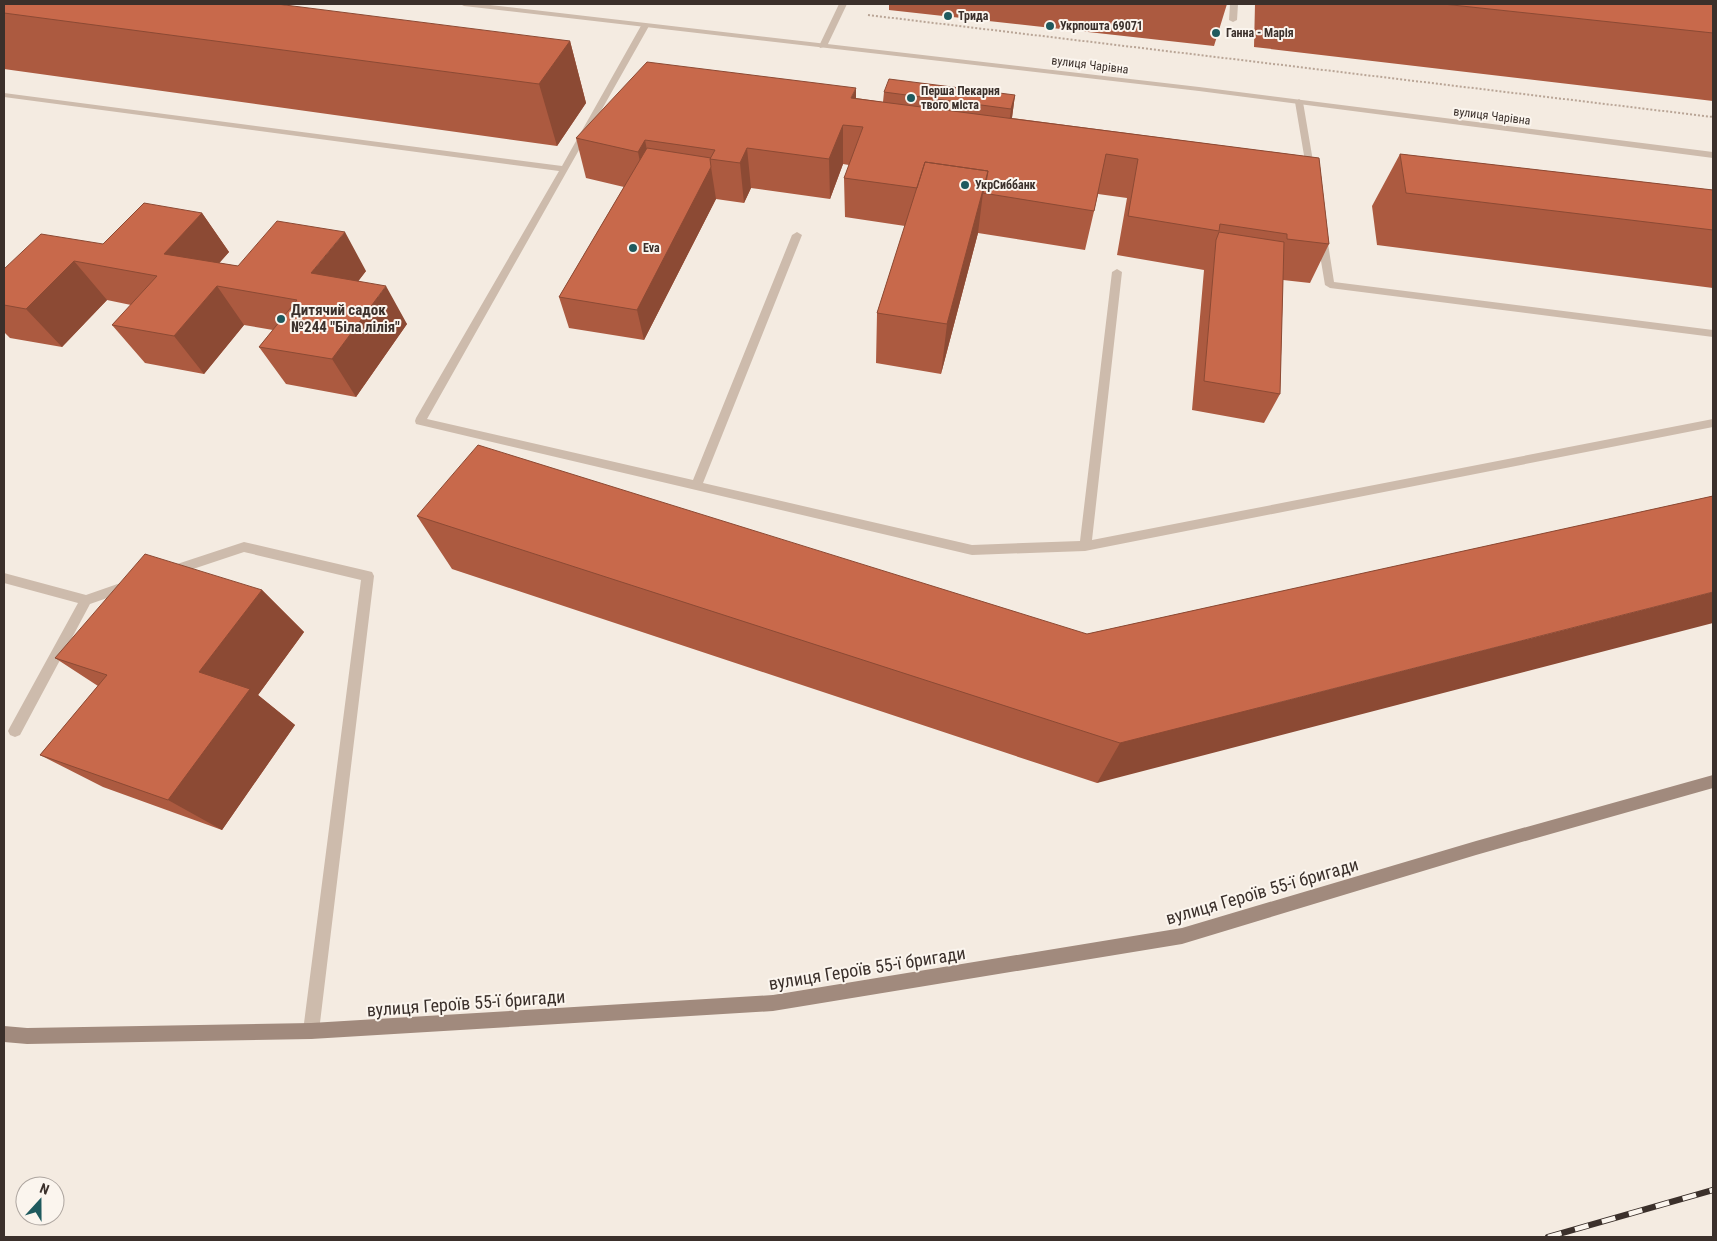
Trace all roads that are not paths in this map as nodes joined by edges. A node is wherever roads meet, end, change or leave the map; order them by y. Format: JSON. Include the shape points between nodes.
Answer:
{"nodes":[{"id":1,"x":464,"y":4,"type":"edge"},
{"id":2,"x":1234,"y":4,"type":"edge"},
{"id":3,"x":841,"y":8,"type":"edge"},
{"id":4,"x":1232,"y":20,"type":"dead end"},
{"id":5,"x":645,"y":26,"type":"junction"},
{"id":6,"x":823,"y":46,"type":"junction"},
{"id":7,"x":4,"y":95,"type":"edge"},
{"id":8,"x":1300,"y":102,"type":"junction"},
{"id":9,"x":1713,"y":155,"type":"edge"},
{"id":10,"x":565,"y":169,"type":"junction"},
{"id":11,"x":1312,"y":179,"type":"edge"},
{"id":12,"x":1320,"y":227,"type":"edge"},
{"id":13,"x":797,"y":235,"type":"dead end"},
{"id":14,"x":1117,"y":272,"type":"dead end"},
{"id":15,"x":1713,"y":334,"type":"edge"},
{"id":16,"x":1713,"y":423,"type":"edge"},
{"id":17,"x":696,"y":486,"type":"junction"},
{"id":18,"x":1085,"y":546,"type":"junction"},
{"id":19,"x":160,"y":575,"type":"edge"},
{"id":20,"x":4,"y":578,"type":"edge"},
{"id":21,"x":142,"y":581,"type":"edge"},
{"id":22,"x":86,"y":600,"type":"junction"},
{"id":23,"x":15,"y":731,"type":"dead end"},
{"id":24,"x":1713,"y":781,"type":"edge"},
{"id":25,"x":311,"y":1031,"type":"junction"},
{"id":26,"x":4,"y":1034,"type":"edge"}],
"edges":[{"from":1,"to":5,"type":"street","name":"вулиця Чарівна"},
{"from":2,"to":4,"type":"street"},
{"from":3,"to":6,"type":"street"},
{"from":5,"to":6,"type":"street","name":"вулиця Чарівна"},
{"from":5,"to":10,"type":"street"},
{"from":6,"to":8,"type":"street","name":"вулиця Чарівна"},
{"from":7,"to":10,"type":"street"},
{"from":8,"to":9,"type":"street","name":"вулиця Чарівна"},
{"from":8,"to":11,"type":"street"},
{"from":10,"to":17,"type":"street","via":[[420,420]]},
{"from":12,"to":15,"type":"street","via":[[1330,285]]},
{"from":13,"to":17,"type":"street"},
{"from":14,"to":18,"type":"street"},
{"from":16,"to":18,"type":"street"},
{"from":17,"to":18,"type":"street","via":[[972,550]]},
{"from":19,"to":25,"type":"street","via":[[244,547],[368,576]]},
{"from":20,"to":22,"type":"street"},
{"from":21,"to":22,"type":"street"},
{"from":22,"to":23,"type":"street"},
{"from":24,"to":25,"type":"main road","name":"вулиця Героїв 55-ї бригади","via":[[1182,936],[773,1003]]},
{"from":25,"to":26,"type":"main road","name":"вулиця Героїв 55-ї бригади"}]}
